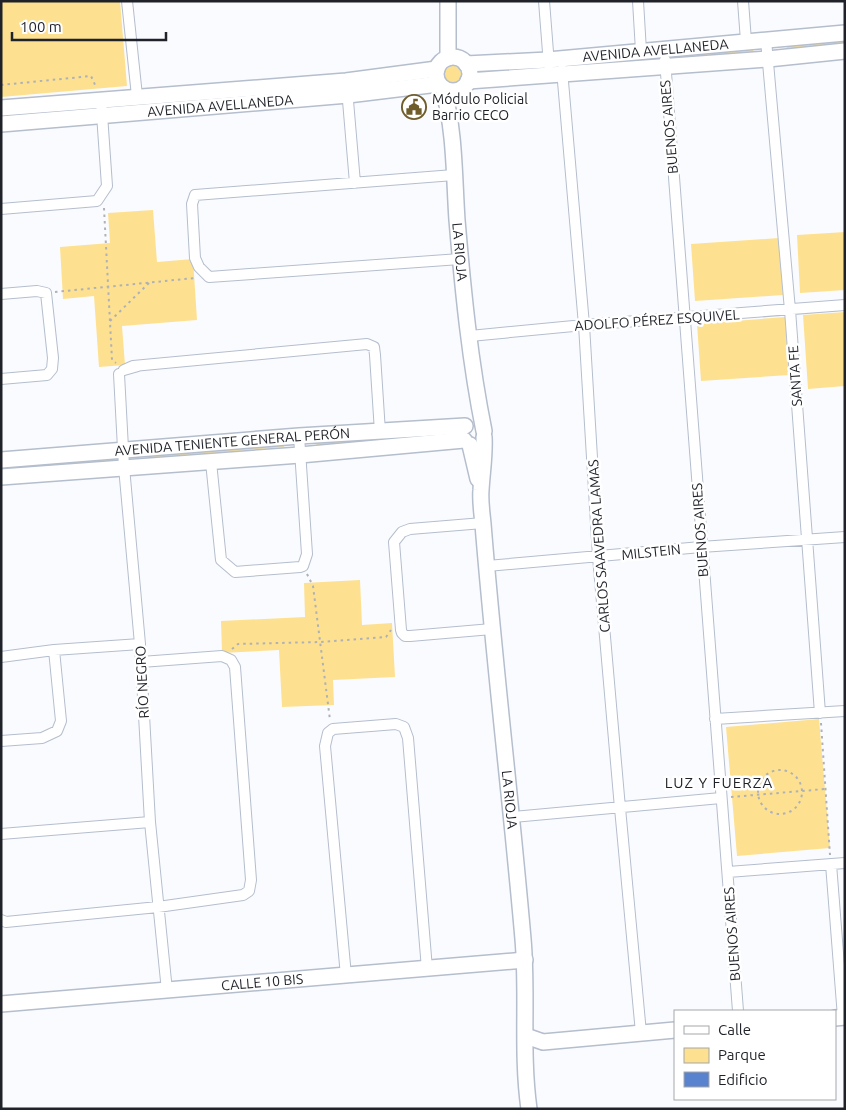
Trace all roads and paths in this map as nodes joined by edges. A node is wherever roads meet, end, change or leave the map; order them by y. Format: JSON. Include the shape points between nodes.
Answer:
{"nodes":[{"id":1,"x":127,"y":1,"type":"edge"},
{"id":2,"x":544,"y":1,"type":"edge"},
{"id":3,"x":638,"y":1,"type":"edge"},
{"id":4,"x":743,"y":1,"type":"edge"},
{"id":5,"x":448,"y":6,"type":"edge"},
{"id":6,"x":845,"y":33,"type":"edge"},
{"id":7,"x":766,"y":40,"type":"junction"},
{"id":8,"x":746,"y":42,"type":"junction"},
{"id":9,"x":665,"y":49,"type":"junction"},
{"id":10,"x":641,"y":51,"type":"junction"},
{"id":11,"x":845,"y":51,"type":"edge"},
{"id":12,"x":448,"y":58,"type":"junction"},
{"id":13,"x":555,"y":59,"type":"junction"},
{"id":14,"x":768,"y":59,"type":"junction"},
{"id":15,"x":464,"y":62,"type":"junction"},
{"id":16,"x":664,"y":66,"type":"junction"},
{"id":17,"x":556,"y":76,"type":"junction"},
{"id":18,"x":439,"y":80,"type":"junction"},
{"id":19,"x":1,"y":85,"type":"edge"},
{"id":20,"x":463,"y":85,"type":"junction"},
{"id":21,"x":347,"y":88,"type":"junction"},
{"id":22,"x":137,"y":96,"type":"junction"},
{"id":23,"x":101,"y":107,"type":"junction"},
{"id":24,"x":1,"y":108,"type":"edge"},
{"id":25,"x":450,"y":120,"type":"junction"},
{"id":26,"x":1,"y":124,"type":"edge"},
{"id":27,"x":454,"y":175,"type":"junction"},
{"id":28,"x":355,"y":183,"type":"junction"},
{"id":29,"x":104,"y":192,"type":"junction"},
{"id":30,"x":1,"y":209,"type":"edge"},
{"id":31,"x":460,"y":259,"type":"junction"},
{"id":32,"x":209,"y":277,"type":"junction"},
{"id":33,"x":150,"y":282,"type":"junction"},
{"id":34,"x":108,"y":286,"type":"junction"},
{"id":35,"x":46,"y":293,"type":"junction"},
{"id":36,"x":1,"y":294,"type":"edge"},
{"id":37,"x":845,"y":305,"type":"edge"},
{"id":38,"x":790,"y":310,"type":"junction"},
{"id":39,"x":685,"y":317,"type":"junction"},
{"id":40,"x":110,"y":321,"type":"junction"},
{"id":41,"x":584,"y":325,"type":"junction"},
{"id":42,"x":470,"y":336,"type":"junction"},
{"id":43,"x":121,"y":372,"type":"junction"},
{"id":44,"x":1,"y":379,"type":"edge"},
{"id":45,"x":475,"y":384,"type":"junction"},
{"id":46,"x":380,"y":432,"type":"junction"},
{"id":47,"x":466,"y":434,"type":"junction"},
{"id":48,"x":484,"y":434,"type":"junction"},
{"id":49,"x":298,"y":436,"type":"junction"},
{"id":50,"x":123,"y":450,"type":"junction"},
{"id":51,"x":300,"y":455,"type":"junction"},
{"id":52,"x":1,"y":460,"type":"edge"},
{"id":53,"x":212,"y":462,"type":"junction"},
{"id":54,"x":124,"y":467,"type":"junction"},
{"id":55,"x":1,"y":477,"type":"edge"},
{"id":56,"x":481,"y":490,"type":"junction"},
{"id":57,"x":483,"y":523,"type":"junction"},
{"id":58,"x":845,"y":537,"type":"edge"},
{"id":59,"x":808,"y":540,"type":"junction"},
{"id":60,"x":701,"y":547,"type":"junction"},
{"id":61,"x":598,"y":557,"type":"junction"},
{"id":62,"x":303,"y":566,"type":"junction"},
{"id":63,"x":487,"y":566,"type":"junction"},
{"id":64,"x":492,"y":629,"type":"junction"},
{"id":65,"x":401,"y":632,"type":"junction"},
{"id":66,"x":320,"y":642,"type":"junction"},
{"id":67,"x":140,"y":644,"type":"junction"},
{"id":68,"x":54,"y":650,"type":"junction"},
{"id":69,"x":222,"y":656,"type":"junction"},
{"id":70,"x":1,"y":657,"type":"edge"},
{"id":71,"x":141,"y":662,"type":"junction"},
{"id":72,"x":845,"y":711,"type":"edge"},
{"id":73,"x":820,"y":713,"type":"junction"},
{"id":74,"x":715,"y":720,"type":"junction"},
{"id":75,"x":330,"y":731,"type":"junction"},
{"id":76,"x":1,"y":741,"type":"edge"},
{"id":77,"x":825,"y":789,"type":"junction"},
{"id":78,"x":802,"y":790,"type":"junction"},
{"id":79,"x":757,"y":795,"type":"junction"},
{"id":80,"x":722,"y":798,"type":"junction"},
{"id":81,"x":620,"y":808,"type":"junction"},
{"id":82,"x":513,"y":817,"type":"junction"},
{"id":83,"x":150,"y":822,"type":"junction"},
{"id":84,"x":1,"y":834,"type":"edge"},
{"id":85,"x":845,"y":863,"type":"edge"},
{"id":86,"x":831,"y":864,"type":"junction"},
{"id":87,"x":728,"y":872,"type":"junction"},
{"id":88,"x":158,"y":908,"type":"junction"},
{"id":89,"x":1,"y":920,"type":"edge"},
{"id":90,"x":525,"y":960,"type":"junction"},
{"id":91,"x":427,"y":969,"type":"junction"},
{"id":92,"x":346,"y":976,"type":"junction"},
{"id":93,"x":167,"y":991,"type":"junction"},
{"id":94,"x":1,"y":1004,"type":"edge"},
{"id":95,"x":738,"y":1010,"type":"edge"},
{"id":96,"x":841,"y":1018,"type":"edge"},
{"id":97,"x":674,"y":1030,"type":"edge"},
{"id":98,"x":641,"y":1033,"type":"junction"},
{"id":99,"x":526,"y":1036,"type":"junction"},
{"id":100,"x":529,"y":1109,"type":"edge"}],
"edges":[{"from":1,"to":22,"type":"street"},
{"from":2,"to":13,"type":"street","name":"CARLOS SAAVEDRA LAMAS"},
{"from":3,"to":10,"type":"street"},
{"from":4,"to":8,"type":"street"},
{"from":5,"to":12,"type":"main road"},
{"from":5,"to":15,"type":"main road"},
{"from":6,"to":7,"type":"main road","name":"AVENIDA AVELLANEDA"},
{"from":7,"to":8,"type":"main road","name":"AVENIDA AVELLANEDA"},
{"from":7,"to":14,"type":"street","name":"SANTA FE"},
{"from":8,"to":9,"type":"main road","name":"AVENIDA AVELLANEDA"},
{"from":9,"to":10,"type":"main road","name":"AVENIDA AVELLANEDA"},
{"from":9,"to":16,"type":"street","name":"BUENOS AIRES"},
{"from":10,"to":13,"type":"main road","name":"AVENIDA AVELLANEDA"},
{"from":11,"to":14,"type":"main road","name":"AVENIDA AVELLANEDA"},
{"from":12,"to":15,"type":"main road"},
{"from":12,"to":18,"type":"main road","via":[[441,62]]},
{"from":13,"to":15,"type":"main road","name":"AVENIDA AVELLANEDA"},
{"from":13,"to":17,"type":"street","name":"CARLOS SAAVEDRA LAMAS"},
{"from":14,"to":16,"type":"main road","name":"AVENIDA AVELLANEDA"},
{"from":14,"to":38,"type":"street","name":"SANTA FE"},
{"from":15,"to":20,"type":"main road","via":[[470,73]]},
{"from":16,"to":17,"type":"main road","name":"AVENIDA AVELLANEDA"},
{"from":16,"to":39,"type":"street","name":"BUENOS AIRES"},
{"from":17,"to":20,"type":"main road","name":"AVENIDA AVELLANEDA"},
{"from":17,"to":41,"type":"street","name":"CARLOS SAAVEDRA LAMAS"},
{"from":18,"to":20,"type":"main road","via":[[449,91]]},
{"from":18,"to":21,"type":"main road","name":"AVENIDA AVELLANEDA"},
{"from":18,"to":25,"type":"main road","name":"LA RIOJA"},
{"from":19,"to":23,"type":"path","via":[[91,76]]},
{"from":20,"to":25,"type":"main road","name":"LA RIOJA"},
{"from":21,"to":22,"type":"main road","name":"AVENIDA AVELLANEDA"},
{"from":21,"to":23,"type":"main road","name":"AVENIDA AVELLANEDA"},
{"from":21,"to":28,"type":"street"},
{"from":22,"to":23,"type":"main road","name":"AVENIDA AVELLANEDA"},
{"from":23,"to":24,"type":"main road","name":"AVENIDA AVELLANEDA"},
{"from":23,"to":26,"type":"main road","name":"AVENIDA AVELLANEDA"},
{"from":23,"to":29,"type":"street","via":[[107,186]]},
{"from":25,"to":27,"type":"main road","name":"LA RIOJA"},
{"from":27,"to":28,"type":"street"},
{"from":27,"to":31,"type":"main road","name":"LA RIOJA"},
{"from":28,"to":32,"type":"street","via":[[195,195],[192,204],[195,258]]},
{"from":29,"to":30,"type":"street","via":[[97,201]]},
{"from":29,"to":34,"type":"path"},
{"from":31,"to":32,"type":"street"},
{"from":31,"to":42,"type":"main road","name":"LA RIOJA"},
{"from":32,"to":33,"type":"path"},
{"from":33,"to":34,"type":"path"},
{"from":33,"to":40,"type":"path"},
{"from":34,"to":35,"type":"path"},
{"from":34,"to":40,"type":"path"},
{"from":35,"to":36,"type":"street"},
{"from":35,"to":44,"type":"street","via":[[52,369],[47,375]]},
{"from":37,"to":38,"type":"street","name":"ADOLFO PÉREZ ESQUIVEL"},
{"from":38,"to":39,"type":"street","name":"ADOLFO PÉREZ ESQUIVEL"},
{"from":38,"to":59,"type":"street","name":"SANTA FE"},
{"from":39,"to":41,"type":"street","name":"ADOLFO PÉREZ ESQUIVEL"},
{"from":39,"to":60,"type":"street","name":"BUENOS AIRES"},
{"from":40,"to":43,"type":"path","via":[[112,360]]},
{"from":41,"to":42,"type":"street","name":"ADOLFO PÉREZ ESQUIVEL"},
{"from":41,"to":61,"type":"street","name":"CARLOS SAAVEDRA LAMAS"},
{"from":42,"to":45,"type":"main road","name":"LA RIOJA"},
{"from":43,"to":46,"type":"street","via":[[138,366],[367,344],[374,347]]},
{"from":43,"to":50,"type":"street","name":"RÍO NEGRO"},
{"from":45,"to":47,"type":"main road","name":"LA RIOJA"},
{"from":45,"to":48,"type":"main road","name":"LA RIOJA"},
{"from":46,"to":47,"type":"main road","name":"AVENIDA TENIENTE GENERAL PERÓN"},
{"from":46,"to":49,"type":"main road","name":"AVENIDA TENIENTE GENERAL PERÓN"},
{"from":47,"to":48,"type":"main road","via":[[480,443]]},
{"from":47,"to":51,"type":"main road","name":"AVENIDA TENIENTE GENERAL PERÓN"},
{"from":47,"to":56,"type":"main road","name":"LA RIOJA"},
{"from":48,"to":56,"type":"main road","name":"LA RIOJA"},
{"from":49,"to":50,"type":"main road","name":"AVENIDA TENIENTE GENERAL PERÓN"},
{"from":49,"to":51,"type":"street"},
{"from":50,"to":52,"type":"main road","name":"AVENIDA TENIENTE GENERAL PERÓN"},
{"from":50,"to":54,"type":"street","name":"RÍO NEGRO"},
{"from":51,"to":53,"type":"main road","name":"AVENIDA TENIENTE GENERAL PERÓN"},
{"from":51,"to":62,"type":"street","via":[[307,554]]},
{"from":53,"to":54,"type":"main road","name":"AVENIDA TENIENTE GENERAL PERÓN"},
{"from":53,"to":62,"type":"street","via":[[221,560],[235,572]]},
{"from":54,"to":55,"type":"main road","name":"AVENIDA TENIENTE GENERAL PERÓN"},
{"from":54,"to":67,"type":"street","name":"RÍO NEGRO"},
{"from":56,"to":57,"type":"main road","name":"LA RIOJA"},
{"from":57,"to":63,"type":"main road","name":"LA RIOJA"},
{"from":57,"to":65,"type":"street","via":[[410,529],[402,532],[394,542]]},
{"from":58,"to":59,"type":"street","name":"MILSTEIN"},
{"from":59,"to":60,"type":"street","name":"MILSTEIN"},
{"from":59,"to":73,"type":"street","name":"SANTA FE"},
{"from":60,"to":61,"type":"street","name":"MILSTEIN"},
{"from":60,"to":74,"type":"street","name":"BUENOS AIRES"},
{"from":61,"to":63,"type":"street","name":"MILSTEIN"},
{"from":61,"to":81,"type":"street","name":"CARLOS SAAVEDRA LAMAS"},
{"from":62,"to":66,"type":"path","via":[[313,586]]},
{"from":63,"to":64,"type":"main road","name":"LA RIOJA"},
{"from":64,"to":65,"type":"street","via":[[410,636]]},
{"from":64,"to":82,"type":"main road","name":"LA RIOJA"},
{"from":65,"to":66,"type":"path","via":[[391,630],[386,637]]},
{"from":66,"to":69,"type":"path","via":[[238,644]]},
{"from":66,"to":75,"type":"path"},
{"from":67,"to":68,"type":"street"},
{"from":67,"to":71,"type":"street","name":"RÍO NEGRO"},
{"from":68,"to":70,"type":"street"},
{"from":68,"to":76,"type":"street","via":[[61,721],[57,731],[42,738]]},
{"from":69,"to":71,"type":"street"},
{"from":69,"to":88,"type":"street","via":[[231,660],[235,667],[251,880],[249,891],[243,896]]},
{"from":71,"to":83,"type":"street","name":"RÍO NEGRO"},
{"from":72,"to":73,"type":"street"},
{"from":73,"to":74,"type":"street"},
{"from":73,"to":77,"type":"path"},
{"from":74,"to":80,"type":"street","name":"BUENOS AIRES"},
{"from":75,"to":91,"type":"street","via":[[396,724],[404,727],[408,738]]},
{"from":75,"to":92,"type":"street","via":[[325,746]]},
{"from":77,"to":78,"type":"path"},
{"from":77,"to":86,"type":"path"},
{"from":78,"to":79,"type":"path"},
{"from":78,"to":79,"type":"path","via":[[802,797],[794,810],[779,814],[765,809]]},
{"from":78,"to":79,"type":"path","via":[[791,772],[777,770],[764,776]]},
{"from":79,"to":80,"type":"path"},
{"from":80,"to":81,"type":"street"},
{"from":80,"to":87,"type":"street","name":"BUENOS AIRES"},
{"from":81,"to":82,"type":"street"},
{"from":81,"to":98,"type":"street","name":"CARLOS SAAVEDRA LAMAS"},
{"from":82,"to":90,"type":"main road","name":"LA RIOJA"},
{"from":83,"to":84,"type":"street"},
{"from":83,"to":88,"type":"street","name":"RÍO NEGRO"},
{"from":85,"to":86,"type":"street"},
{"from":86,"to":87,"type":"street"},
{"from":86,"to":96,"type":"street"},
{"from":87,"to":95,"type":"street","name":"BUENOS AIRES"},
{"from":88,"to":89,"type":"street"},
{"from":88,"to":93,"type":"street","name":"RÍO NEGRO"},
{"from":90,"to":91,"type":"main road","name":"CALLE 10 BIS"},
{"from":90,"to":99,"type":"main road","name":"LA RIOJA"},
{"from":91,"to":92,"type":"main road","name":"CALLE 10 BIS"},
{"from":92,"to":93,"type":"main road","name":"CALLE 10 BIS"},
{"from":93,"to":94,"type":"main road","name":"CALLE 10 BIS"},
{"from":97,"to":98,"type":"main road"},
{"from":98,"to":99,"type":"main road","via":[[543,1042]]},
{"from":99,"to":100,"type":"main road","name":"LA RIOJA"}]}
